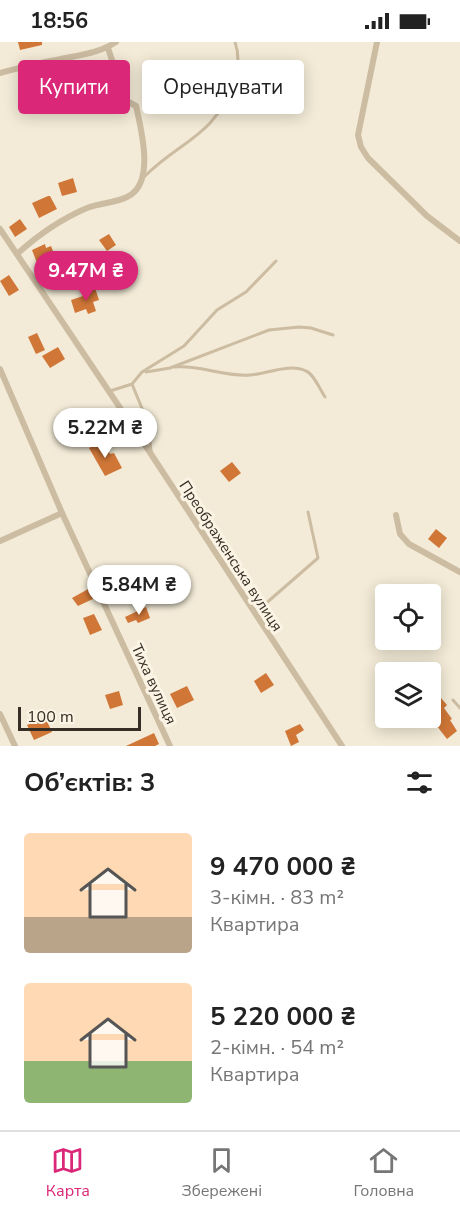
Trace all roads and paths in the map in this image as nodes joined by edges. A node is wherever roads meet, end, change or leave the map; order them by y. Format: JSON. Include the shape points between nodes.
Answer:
{"nodes":[{"id":1,"x":116,"y":42,"type":"edge"},
{"id":2,"x":235,"y":42,"type":"edge"},
{"id":3,"x":377,"y":42,"type":"edge"},
{"id":4,"x":108,"y":48,"type":"junction"},
{"id":5,"x":0,"y":73,"type":"edge"},
{"id":6,"x":140,"y":181,"type":"junction"},
{"id":7,"x":0,"y":229,"type":"edge"},
{"id":8,"x":460,"y":241,"type":"edge"},
{"id":9,"x":16,"y":254,"type":"junction"},
{"id":10,"x":276,"y":261,"type":"dead end"},
{"id":11,"x":333,"y":335,"type":"dead end"},
{"id":12,"x":170,"y":368,"type":"junction"},
{"id":13,"x":0,"y":369,"type":"edge"},
{"id":14,"x":142,"y":372,"type":"junction"},
{"id":15,"x":132,"y":384,"type":"junction"},
{"id":16,"x":109,"y":392,"type":"junction"},
{"id":17,"x":325,"y":397,"type":"dead end"},
{"id":18,"x":151,"y":454,"type":"junction"},
{"id":19,"x":308,"y":512,"type":"dead end"},
{"id":20,"x":62,"y":513,"type":"junction"},
{"id":21,"x":396,"y":515,"type":"dead end"},
{"id":22,"x":0,"y":541,"type":"edge"},
{"id":23,"x":460,"y":572,"type":"edge"},
{"id":24,"x":255,"y":614,"type":"junction"},
{"id":25,"x":453,"y":700,"type":"dead end"},
{"id":26,"x":460,"y":708,"type":"edge"},
{"id":27,"x":0,"y":714,"type":"edge"},
{"id":28,"x":15,"y":746,"type":"edge"},
{"id":29,"x":170,"y":746,"type":"edge"},
{"id":30,"x":342,"y":746,"type":"edge"}],
"edges":[{"from":1,"to":4,"type":"street"},
{"from":2,"to":6,"type":"lane","via":[[239,65],[226,103],[191,142],[158,162]]},
{"from":3,"to":8,"type":"street","via":[[358,135],[361,147],[427,216]]},
{"from":4,"to":5,"type":"street"},
{"from":4,"to":6,"type":"street","via":[[125,100],[136,106],[142,130],[144,165]]},
{"from":6,"to":9,"type":"street","via":[[135,192],[126,198],[87,208]]},
{"from":7,"to":9,"type":"street","name":"Преображенська вулиця"},
{"from":9,"to":16,"type":"street","name":"Преображенська вулиця"},
{"from":10,"to":14,"type":"lane","via":[[246,292],[217,310],[184,346]]},
{"from":11,"to":12,"type":"lane","via":[[299,327],[269,330]]},
{"from":12,"to":14,"type":"lane"},
{"from":12,"to":17,"type":"lane","via":[[190,366],[250,375],[305,370]]},
{"from":13,"to":20,"type":"street","name":"Тиха вулиця"},
{"from":14,"to":15,"type":"lane"},
{"from":15,"to":16,"type":"lane"},
{"from":15,"to":18,"type":"lane","via":[[148,423]]},
{"from":16,"to":18,"type":"street","name":"Преображенська вулиця"},
{"from":18,"to":24,"type":"street","name":"Преображенська вулиця"},
{"from":19,"to":24,"type":"lane","via":[[318,558]]},
{"from":20,"to":22,"type":"street"},
{"from":20,"to":29,"type":"street","name":"Тиха вулиця"},
{"from":21,"to":23,"type":"street","via":[[400,534],[410,544]]},
{"from":24,"to":30,"type":"street","name":"Преображенська вулиця"},
{"from":25,"to":26,"type":"lane"},
{"from":27,"to":28,"type":"street"}]}
